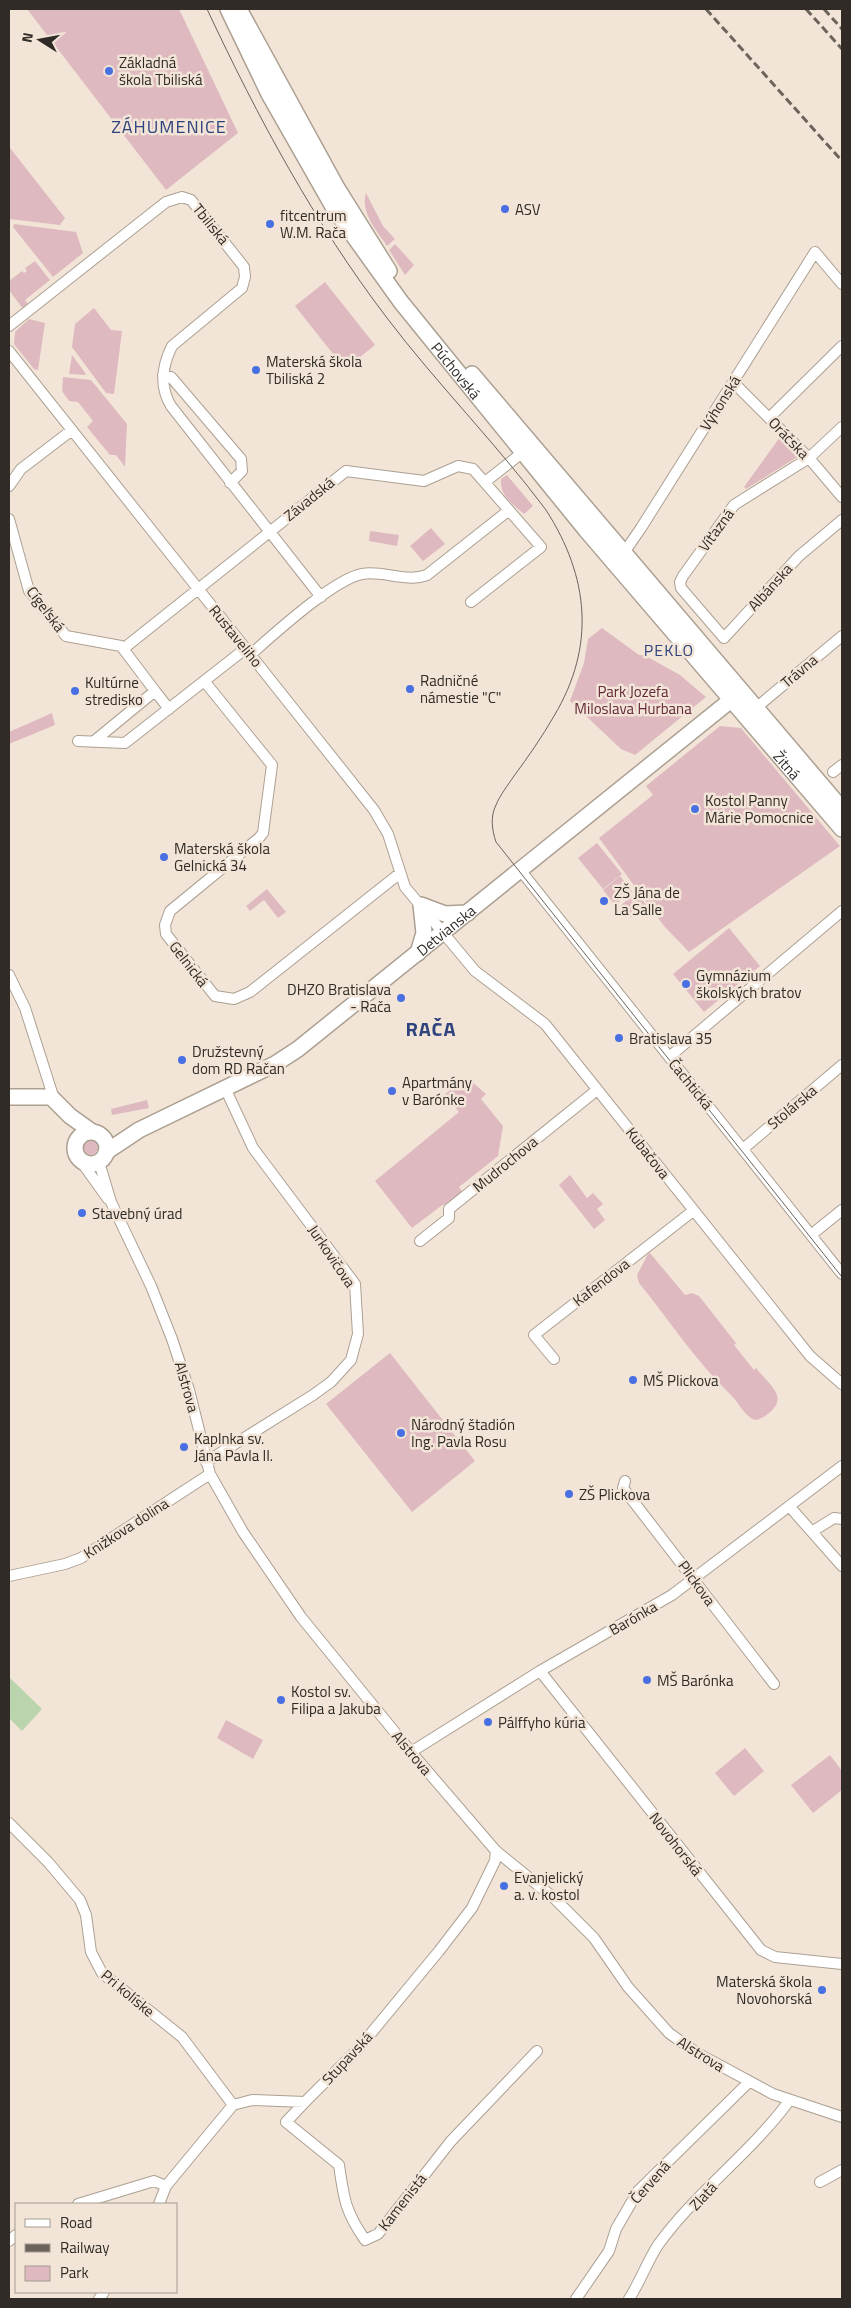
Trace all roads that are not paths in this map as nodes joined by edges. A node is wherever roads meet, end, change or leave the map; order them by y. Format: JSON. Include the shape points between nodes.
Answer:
{"nodes":[{"id":1,"x":228,"y":9,"type":"edge"},
{"id":2,"x":239,"y":9,"type":"edge"},
{"id":3,"x":842,"y":284,"type":"edge"},
{"id":4,"x":9,"y":326,"type":"edge"},
{"id":5,"x":842,"y":346,"type":"edge"},
{"id":6,"x":9,"y":351,"type":"edge"},
{"id":7,"x":163,"y":375,"type":"junction"},
{"id":8,"x":732,"y":382,"type":"junction"},
{"id":9,"x":769,"y":418,"type":"junction"},
{"id":10,"x":842,"y":427,"type":"edge"},
{"id":11,"x":72,"y":430,"type":"junction"},
{"id":12,"x":518,"y":455,"type":"junction"},
{"id":13,"x":809,"y":458,"type":"junction"},
{"id":14,"x":535,"y":459,"type":"junction"},
{"id":15,"x":12,"y":482,"type":"edge"},
{"id":16,"x":485,"y":482,"type":"junction"},
{"id":17,"x":230,"y":483,"type":"junction"},
{"id":18,"x":842,"y":497,"type":"edge"},
{"id":19,"x":508,"y":511,"type":"junction"},
{"id":20,"x":9,"y":519,"type":"edge"},
{"id":21,"x":842,"y":520,"type":"edge"},
{"id":22,"x":268,"y":532,"type":"junction"},
{"id":23,"x":622,"y":552,"type":"junction"},
{"id":24,"x":617,"y":567,"type":"junction"},
{"id":25,"x":198,"y":589,"type":"junction"},
{"id":26,"x":321,"y":597,"type":"junction"},
{"id":27,"x":471,"y":602,"type":"dead end"},
{"id":28,"x":704,"y":615,"type":"joint"},
{"id":29,"x":842,"y":636,"type":"edge"},
{"id":30,"x":124,"y":649,"type":"junction"},
{"id":31,"x":247,"y":652,"type":"junction"},
{"id":32,"x":731,"y":678,"type":"junction"},
{"id":33,"x":205,"y":682,"type":"junction"},
{"id":34,"x":155,"y":691,"type":"junction"},
{"id":35,"x":731,"y":700,"type":"junction"},
{"id":36,"x":757,"y":707,"type":"junction"},
{"id":37,"x":169,"y":709,"type":"junction"},
{"id":38,"x":78,"y":741,"type":"dead end"},
{"id":39,"x":93,"y":742,"type":"junction"},
{"id":40,"x":842,"y":764,"type":"edge"},
{"id":41,"x":833,"y":772,"type":"dead end"},
{"id":42,"x":842,"y":809,"type":"edge"},
{"id":43,"x":842,"y":829,"type":"edge"},
{"id":44,"x":521,"y":871,"type":"junction"},
{"id":45,"x":400,"y":874,"type":"junction"},
{"id":46,"x":421,"y":905,"type":"junction"},
{"id":47,"x":468,"y":912,"type":"junction"},
{"id":48,"x":842,"y":912,"type":"edge"},
{"id":49,"x":443,"y":933,"type":"junction"},
{"id":50,"x":418,"y":953,"type":"junction"},
{"id":51,"x":9,"y":975,"type":"edge"},
{"id":52,"x":669,"y":1057,"type":"junction"},
{"id":53,"x":842,"y":1065,"type":"edge"},
{"id":54,"x":226,"y":1088,"type":"junction"},
{"id":55,"x":597,"y":1090,"type":"junction"},
{"id":56,"x":9,"y":1097,"type":"edge"},
{"id":57,"x":55,"y":1101,"type":"junction"},
{"id":58,"x":139,"y":1130,"type":"junction"},
{"id":59,"x":95,"y":1132,"type":"junction"},
{"id":60,"x":74,"y":1145,"type":"junction"},
{"id":61,"x":743,"y":1149,"type":"junction"},
{"id":62,"x":103,"y":1157,"type":"junction"},
{"id":63,"x":80,"y":1160,"type":"junction"},
{"id":64,"x":110,"y":1202,"type":"junction"},
{"id":65,"x":842,"y":1210,"type":"edge"},
{"id":66,"x":693,"y":1211,"type":"junction"},
{"id":67,"x":811,"y":1235,"type":"junction"},
{"id":68,"x":420,"y":1241,"type":"dead end"},
{"id":69,"x":842,"y":1274,"type":"edge"},
{"id":70,"x":554,"y":1359,"type":"dead end"},
{"id":71,"x":842,"y":1384,"type":"edge"},
{"id":72,"x":206,"y":1462,"type":"junction"},
{"id":73,"x":842,"y":1466,"type":"edge"},
{"id":74,"x":210,"y":1474,"type":"junction"},
{"id":75,"x":626,"y":1481,"type":"dead end"},
{"id":76,"x":789,"y":1506,"type":"junction"},
{"id":77,"x":842,"y":1519,"type":"edge"},
{"id":78,"x":813,"y":1531,"type":"junction"},
{"id":79,"x":842,"y":1566,"type":"edge"},
{"id":80,"x":9,"y":1576,"type":"edge"},
{"id":81,"x":693,"y":1580,"type":"junction"},
{"id":82,"x":540,"y":1671,"type":"junction"},
{"id":83,"x":774,"y":1684,"type":"dead end"},
{"id":84,"x":411,"y":1752,"type":"junction"},
{"id":85,"x":9,"y":1823,"type":"edge"},
{"id":86,"x":496,"y":1851,"type":"junction"},
{"id":87,"x":842,"y":1964,"type":"edge"},
{"id":88,"x":537,"y":2051,"type":"dead end"},
{"id":89,"x":749,"y":2082,"type":"junction"},
{"id":90,"x":789,"y":2100,"type":"junction"},
{"id":91,"x":305,"y":2102,"type":"junction"},
{"id":92,"x":233,"y":2106,"type":"junction"},
{"id":93,"x":842,"y":2118,"type":"edge"},
{"id":94,"x":286,"y":2122,"type":"joint"},
{"id":95,"x":842,"y":2170,"type":"edge"},
{"id":96,"x":820,"y":2182,"type":"dead end"},
{"id":97,"x":166,"y":2186,"type":"junction"},
{"id":98,"x":81,"y":2203,"type":"edge"},
{"id":99,"x":159,"y":2203,"type":"edge"},
{"id":100,"x":576,"y":2299,"type":"edge"},
{"id":101,"x":629,"y":2299,"type":"edge"}],
"edges":[{"from":1,"to":12,"type":"main road","name":"Púchovská","via":[[269,94],[335,210],[401,302],[508,434]]},
{"from":2,"to":14,"type":"main road","name":"Púchovská","via":[[337,188],[393,277]]},
{"from":3,"to":8,"type":"street","name":"Výhonská","via":[[815,252]]},
{"from":4,"to":7,"type":"street","name":"Tbiliská","via":[[166,202],[186,198],[195,204],[243,265],[245,281],[242,288],[172,346],[165,359]]},
{"from":5,"to":9,"type":"street"},
{"from":6,"to":11,"type":"street","name":"Rustaveliho"},
{"from":7,"to":17,"type":"street","name":"Tbiliská","via":[[164,392],[171,406]]},
{"from":7,"to":17,"type":"street","via":[[171,377],[241,459],[242,471]]},
{"from":8,"to":9,"type":"street","name":"Oráčska"},
{"from":8,"to":23,"type":"street","name":"Výhonská","via":[[641,528]]},
{"from":9,"to":13,"type":"street","name":"Oráčska"},
{"from":10,"to":13,"type":"street","name":"Víťazná"},
{"from":11,"to":15,"type":"street","via":[[21,470]]},
{"from":11,"to":25,"type":"street","name":"Rustaveliho"},
{"from":12,"to":14,"type":"main road","name":"Púchovská"},
{"from":12,"to":16,"type":"street"},
{"from":13,"to":18,"type":"street","name":"Oráčska"},
{"from":13,"to":28,"type":"street","name":"Víťazná","via":[[734,505],[683,576],[680,588]]},
{"from":14,"to":23,"type":"main road","name":"Púchovská"},
{"from":14,"to":24,"type":"main road","name":"Púchovská"},
{"from":16,"to":19,"type":"street","name":"Závadská"},
{"from":16,"to":22,"type":"street","name":"Závadská","via":[[473,470],[458,466],[424,481],[346,471]]},
{"from":17,"to":22,"type":"street","name":"Tbiliská"},
{"from":19,"to":26,"type":"street","via":[[427,575],[411,578],[364,573],[344,579]]},
{"from":19,"to":27,"type":"street","name":"Závadská","via":[[541,547]]},
{"from":20,"to":30,"type":"street","name":"Cígeľská","via":[[28,591],[66,636],[113,643]]},
{"from":21,"to":28,"type":"street","name":"Albánska","via":[[799,556],[724,638]]},
{"from":22,"to":25,"type":"street","name":"Závadská"},
{"from":22,"to":26,"type":"street","name":"Tbiliská"},
{"from":23,"to":24,"type":"street","name":"Výhonská"},
{"from":23,"to":32,"type":"main road","name":"Púchovská"},
{"from":24,"to":35,"type":"main road","name":"Púchovská"},
{"from":25,"to":30,"type":"street"},
{"from":25,"to":31,"type":"street","name":"Rustaveliho"},
{"from":26,"to":31,"type":"street"},
{"from":29,"to":36,"type":"street","name":"Trávna"},
{"from":30,"to":34,"type":"street"},
{"from":31,"to":33,"type":"street"},
{"from":31,"to":45,"type":"street","name":"Rustaveliho","via":[[374,810],[388,834]]},
{"from":32,"to":35,"type":"main road"},
{"from":32,"to":36,"type":"main road","name":"Púchovská"},
{"from":33,"to":37,"type":"street"},
{"from":33,"to":45,"type":"street","name":"Gelnická","via":[[272,765],[263,833],[170,911],[166,919],[166,934],[213,994],[234,999],[250,992]]},
{"from":34,"to":37,"type":"street"},
{"from":34,"to":39,"type":"street"},
{"from":35,"to":36,"type":"main road"},
{"from":35,"to":43,"type":"main road","name":"Žitná"},
{"from":35,"to":44,"type":"main road","name":"Detvianska"},
{"from":36,"to":42,"type":"main road","name":"Žitná"},
{"from":37,"to":39,"type":"street","via":[[125,743]]},
{"from":38,"to":39,"type":"street"},
{"from":40,"to":41,"type":"street"},
{"from":44,"to":47,"type":"main road","name":"Detvianska"},
{"from":44,"to":52,"type":"street","name":"Čachtická"},
{"from":45,"to":46,"type":"street","name":"Rustaveliho","via":[[405,887]]},
{"from":46,"to":47,"type":"main road","via":[[445,914]]},
{"from":46,"to":49,"type":"street","name":"Rustaveliho"},
{"from":46,"to":50,"type":"main road","via":[[424,933]]},
{"from":47,"to":49,"type":"main road","name":"Detvianska"},
{"from":48,"to":52,"type":"street"},
{"from":49,"to":50,"type":"main road","name":"Detvianska"},
{"from":49,"to":55,"type":"street","name":"Kubačova","via":[[480,976],[545,1024]]},
{"from":50,"to":54,"type":"main road","name":"Detvianska","via":[[298,1049]]},
{"from":51,"to":57,"type":"street","via":[[25,1008]]},
{"from":52,"to":61,"type":"street","name":"Čachtická"},
{"from":53,"to":61,"type":"street","name":"Stolárska"},
{"from":54,"to":58,"type":"main road","name":"Detvianska"},
{"from":54,"to":72,"type":"street","name":"Jurkovičova","via":[[253,1148],[355,1284],[358,1334],[351,1360],[331,1382]]},
{"from":55,"to":66,"type":"street","name":"Kubačova"},
{"from":55,"to":68,"type":"street","name":"Mudrochova","via":[[449,1209],[449,1218]]},
{"from":56,"to":57,"type":"main road","via":[[48,1097]]},
{"from":57,"to":59,"type":"main road"},
{"from":57,"to":60,"type":"main road"},
{"from":58,"to":59,"type":"main road","name":"Detvianska"},
{"from":58,"to":62,"type":"main road","name":"Detvianska"},
{"from":59,"to":60,"type":"main road","via":[[81,1135]]},
{"from":59,"to":62,"type":"main road","via":[[106,1142]]},
{"from":60,"to":63,"type":"main road"},
{"from":61,"to":67,"type":"street","name":"Čachtická"},
{"from":62,"to":63,"type":"main road","via":[[88,1164]]},
{"from":62,"to":64,"type":"street","name":"Alstrova"},
{"from":63,"to":64,"type":"street","name":"Alstrova"},
{"from":64,"to":72,"type":"street","name":"Alstrova","via":[[151,1286],[172,1339],[189,1390]]},
{"from":65,"to":67,"type":"street"},
{"from":66,"to":70,"type":"street","name":"Kafendova","via":[[534,1335]]},
{"from":66,"to":71,"type":"street","name":"Kubačova","via":[[810,1356]]},
{"from":67,"to":69,"type":"street","name":"Čachtická"},
{"from":72,"to":74,"type":"street","name":"Alstrova"},
{"from":73,"to":76,"type":"street","name":"Barónka"},
{"from":74,"to":80,"type":"street","name":"Knižkova dolina","via":[[81,1558]]},
{"from":74,"to":84,"type":"street","name":"Alstrova","via":[[243,1532],[301,1617]]},
{"from":75,"to":81,"type":"street","name":"Plickova","via":[[623,1488]]},
{"from":76,"to":78,"type":"street"},
{"from":76,"to":81,"type":"street","name":"Barónka"},
{"from":77,"to":78,"type":"street","via":[[834,1518]]},
{"from":78,"to":79,"type":"street"},
{"from":81,"to":82,"type":"street","name":"Barónka"},
{"from":81,"to":83,"type":"street","name":"Plickova"},
{"from":82,"to":84,"type":"street","name":"Barónka"},
{"from":82,"to":87,"type":"street","name":"Novohorská","via":[[761,1950],[775,1957]]},
{"from":84,"to":86,"type":"street","name":"Alstrova"},
{"from":85,"to":92,"type":"street","name":"Pri kolíske","via":[[80,1900],[86,1915],[91,1952],[102,1973],[182,2037]]},
{"from":86,"to":89,"type":"street","name":"Alstrova","via":[[555,1899],[594,1938],[628,1987],[669,2033]]},
{"from":86,"to":91,"type":"street","name":"Stupavská","via":[[472,1908],[439,1952],[358,2048]]},
{"from":88,"to":94,"type":"street","name":"Kamenistá","via":[[450,2141],[378,2234],[365,2240],[344,2202],[339,2165]]},
{"from":89,"to":90,"type":"street","name":"Alstrova"},
{"from":89,"to":100,"type":"street","name":"Červená","via":[[638,2191],[616,2229],[609,2251]]},
{"from":90,"to":93,"type":"street","name":"Alstrova"},
{"from":90,"to":101,"type":"street","name":"Zlatá","via":[[766,2130],[657,2247]]},
{"from":91,"to":92,"type":"street","via":[[252,2100]]},
{"from":91,"to":94,"type":"street","name":"Stupavská"},
{"from":92,"to":97,"type":"street"},
{"from":95,"to":96,"type":"street"},
{"from":97,"to":98,"type":"street","via":[[154,2181]]},
{"from":97,"to":99,"type":"street"}]}
